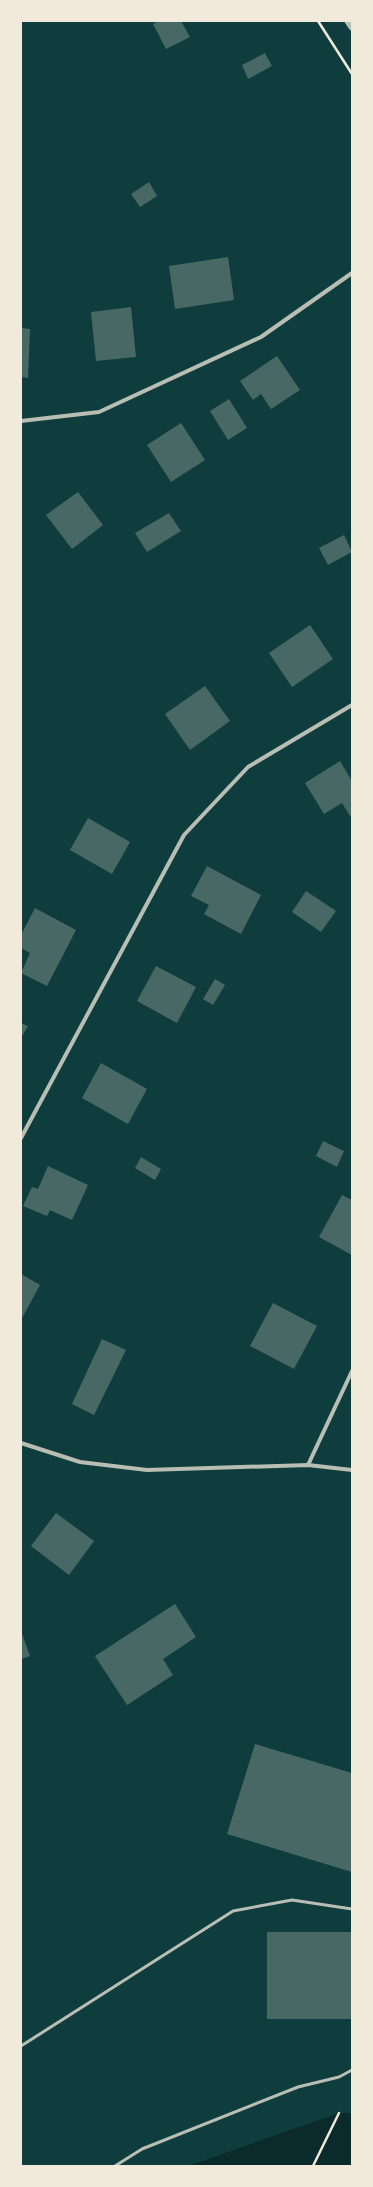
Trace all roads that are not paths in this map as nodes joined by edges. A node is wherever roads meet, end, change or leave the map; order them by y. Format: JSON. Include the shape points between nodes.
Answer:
{"nodes":[{"id":1,"x":348,"y":21,"type":"edge"},
{"id":2,"x":352,"y":27,"type":"edge"},
{"id":3,"x":352,"y":273,"type":"edge"},
{"id":4,"x":21,"y":422,"type":"edge"},
{"id":5,"x":352,"y":705,"type":"edge"},
{"id":6,"x":21,"y":1138,"type":"edge"},
{"id":7,"x":352,"y":1371,"type":"edge"},
{"id":8,"x":21,"y":1443,"type":"edge"},
{"id":9,"x":308,"y":1465,"type":"junction"},
{"id":10,"x":352,"y":1470,"type":"edge"},
{"id":11,"x":352,"y":1909,"type":"edge"},
{"id":12,"x":21,"y":2046,"type":"edge"},
{"id":13,"x":352,"y":2070,"type":"edge"},
{"id":14,"x":114,"y":2166,"type":"edge"}],
"edges":[{"from":1,"to":2,"type":"street"},
{"from":3,"to":4,"type":"street","via":[[261,337],[100,412]]},
{"from":5,"to":6,"type":"street","via":[[248,767],[184,836]]},
{"from":7,"to":9,"type":"street"},
{"from":8,"to":9,"type":"street","via":[[80,1462],[147,1470]]},
{"from":9,"to":10,"type":"street"},
{"from":11,"to":12,"type":"lane","via":[[292,1900],[233,1911]]},
{"from":13,"to":14,"type":"lane","via":[[339,2077],[298,2087],[142,2149]]}]}
